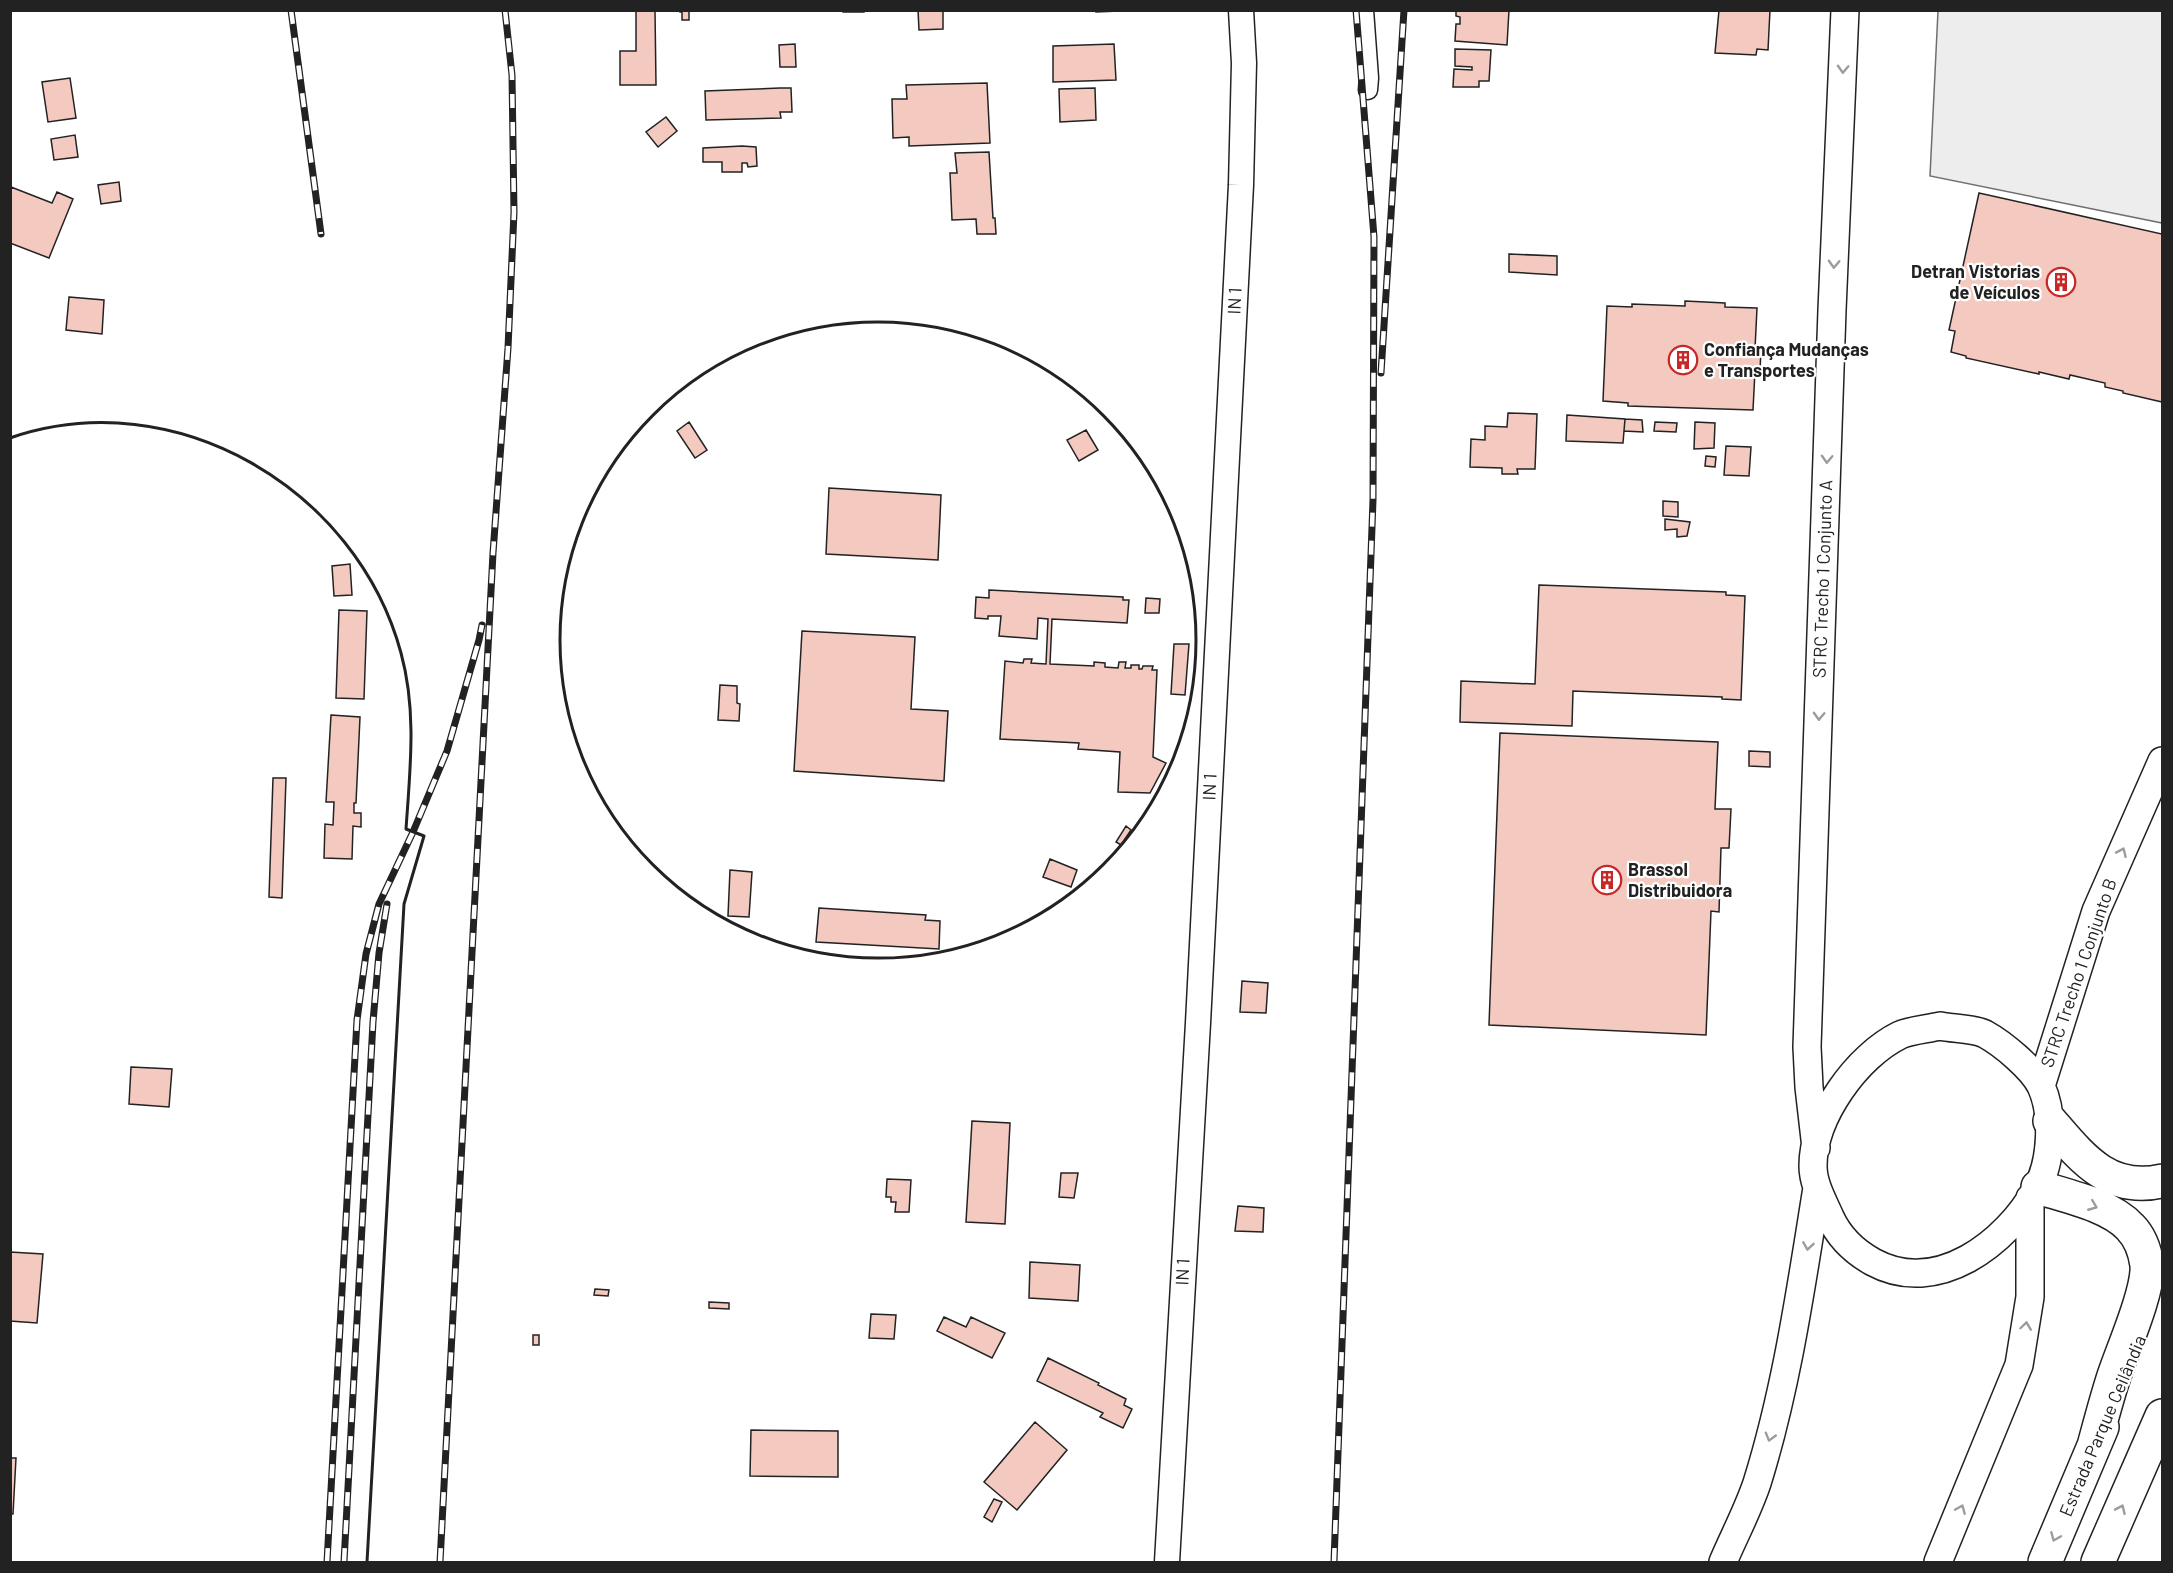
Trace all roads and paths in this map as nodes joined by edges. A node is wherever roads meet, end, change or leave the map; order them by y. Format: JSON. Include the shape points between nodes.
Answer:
{"nodes":[{"id":1,"x":1241,"y":10,"type":"edge"},
{"id":2,"x":1364,"y":10,"type":"edge"},
{"id":3,"x":1845,"y":10,"type":"edge"},
{"id":4,"x":1368,"y":90,"type":"dead end"},
{"id":5,"x":2163,"y":761,"type":"edge"},
{"id":6,"x":2041,"y":1086,"type":"junction"},
{"id":7,"x":2050,"y":1121,"type":"junction"},
{"id":8,"x":1816,"y":1148,"type":"junction"},
{"id":9,"x":2163,"y":1181,"type":"edge"},
{"id":10,"x":1817,"y":1188,"type":"junction"},
{"id":11,"x":2034,"y":1193,"type":"junction"},
{"id":12,"x":2163,"y":1291,"type":"edge"},
{"id":13,"x":2163,"y":1416,"type":"edge"},
{"id":14,"x":2094,"y":1446,"type":"junction"},
{"id":15,"x":1167,"y":1563,"type":"edge"},
{"id":16,"x":1723,"y":1563,"type":"edge"},
{"id":17,"x":1938,"y":1563,"type":"edge"},
{"id":18,"x":2045,"y":1563,"type":"edge"},
{"id":19,"x":2098,"y":1563,"type":"edge"}],
"edges":[{"from":1,"to":15,"type":"street","name":"IN 1","via":[[1241,185]]},
{"from":2,"to":4,"type":"street"},
{"from":3,"to":8,"type":"main road","name":"STRC Trecho 1 Conjunto A","one_way":true,"via":[[1807,1047]]},
{"from":6,"to":5,"type":"main road","name":"STRC Trecho 1 Conjunto B","one_way":true,"via":[[2096,911]]},
{"from":6,"to":7,"type":"main road"},
{"from":6,"to":8,"type":"main road","via":[[2015,1054],[1983,1033],[1940,1026],[1903,1034],[1878,1048],[1846,1082],[1828,1109]]},
{"from":7,"to":9,"type":"highway","via":[[2081,1158],[2102,1173],[2124,1182]]},
{"from":7,"to":11,"type":"main road","via":[[2047,1159]]},
{"from":8,"to":10,"type":"main road","via":[[1813,1166]]},
{"from":10,"to":11,"type":"main road","via":[[1836,1230],[1860,1254],[1885,1269],[1908,1274],[1943,1269],[1968,1260],[2010,1226]]},
{"from":10,"to":16,"type":"main road","one_way":true,"via":[[1796,1321],[1773,1429],[1756,1486]]},
{"from":11,"to":14,"type":"highway","one_way":true,"via":[[2089,1203],[2111,1213],[2130,1226],[2142,1243],[2147,1266],[2144,1288]]},
{"from":17,"to":11,"type":"main road","one_way":true,"via":[[2019,1365],[2030,1297]]},
{"from":12,"to":14,"type":"highway","name":"Estrada Parque Ceilândia"},
{"from":19,"to":13,"type":"highway","one_way":true},
{"from":14,"to":18,"type":"highway","name":"Estrada Parque Ceilândia","one_way":true}]}
